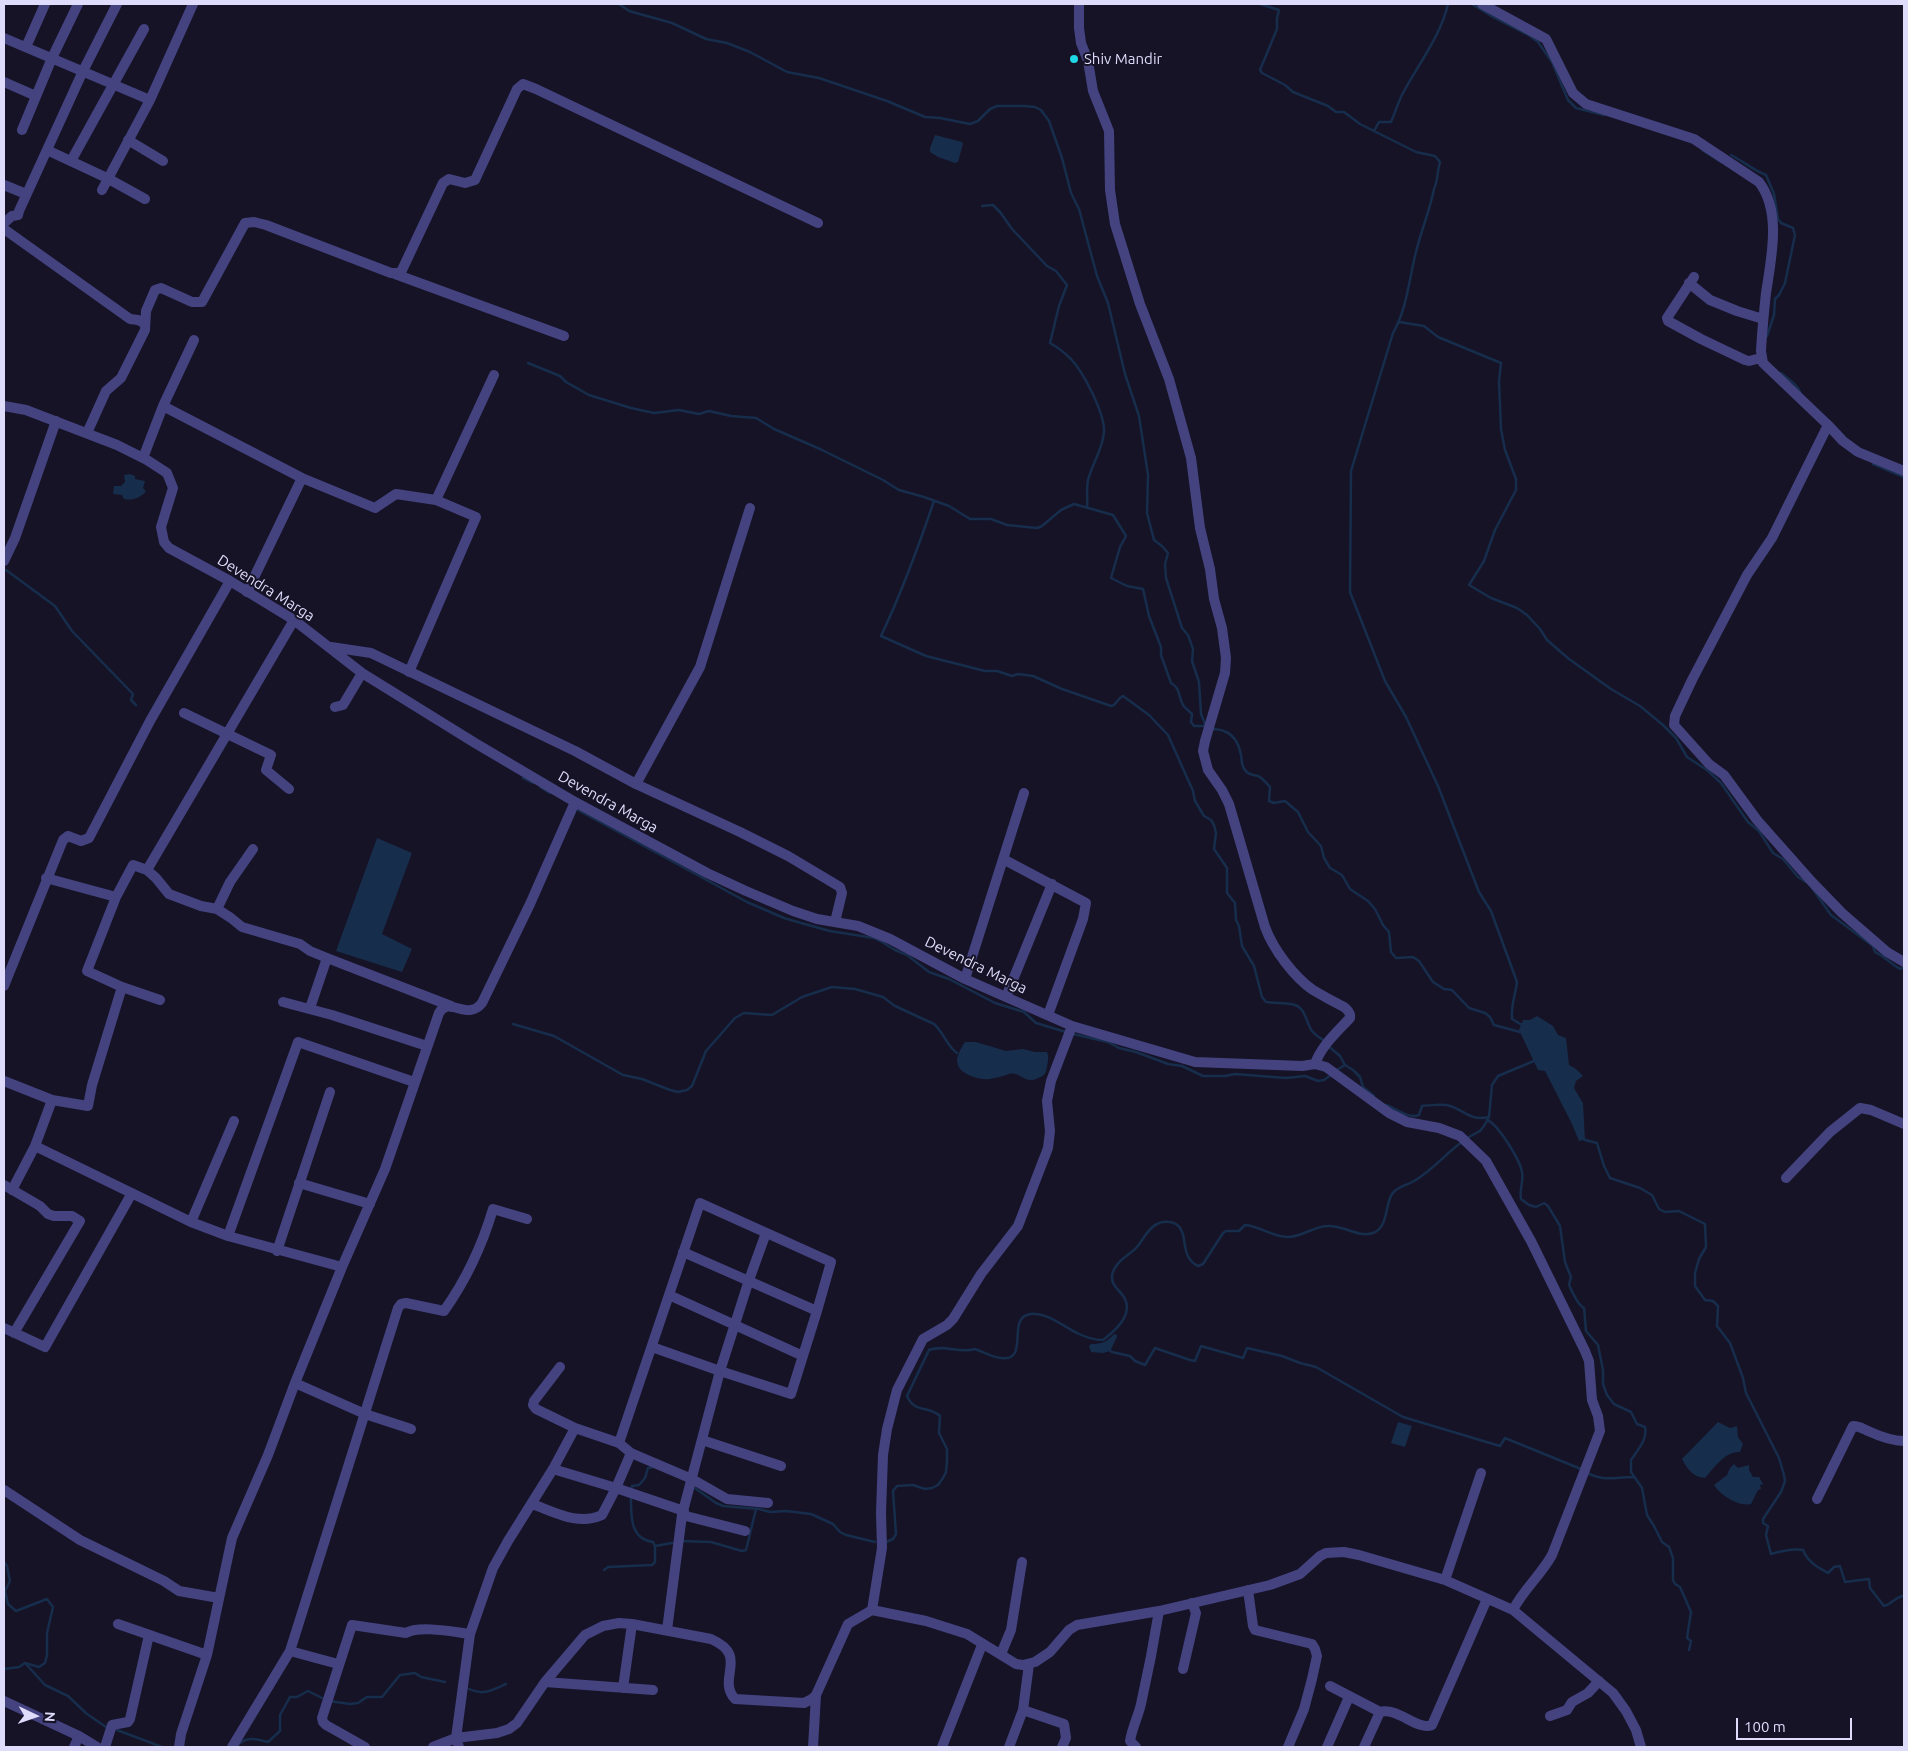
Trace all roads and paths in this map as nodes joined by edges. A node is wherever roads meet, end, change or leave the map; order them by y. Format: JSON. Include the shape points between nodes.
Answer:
{"nodes":[{"id":1,"x":45,"y":4,"type":"edge"},
{"id":2,"x":78,"y":4,"type":"edge"},
{"id":3,"x":117,"y":4,"type":"edge"},
{"id":4,"x":194,"y":4,"type":"edge"},
{"id":5,"x":1079,"y":4,"type":"edge"},
{"id":6,"x":1482,"y":4,"type":"edge"},
{"id":7,"x":144,"y":29,"type":"dead end"},
{"id":8,"x":4,"y":38,"type":"edge"},
{"id":9,"x":26,"y":47,"type":"junction"},
{"id":10,"x":52,"y":58,"type":"junction"},
{"id":11,"x":83,"y":71,"type":"junction"},
{"id":12,"x":4,"y":82,"type":"edge"},
{"id":13,"x":113,"y":84,"type":"junction"},
{"id":14,"x":36,"y":96,"type":"junction"},
{"id":15,"x":150,"y":100,"type":"junction"},
{"id":16,"x":22,"y":130,"type":"dead end"},
{"id":17,"x":128,"y":140,"type":"junction"},
{"id":18,"x":47,"y":150,"type":"junction"},
{"id":19,"x":71,"y":161,"type":"junction"},
{"id":20,"x":163,"y":161,"type":"dead end"},
{"id":21,"x":107,"y":178,"type":"junction"},
{"id":22,"x":4,"y":184,"type":"edge"},
{"id":23,"x":102,"y":190,"type":"dead end"},
{"id":24,"x":26,"y":194,"type":"junction"},
{"id":25,"x":145,"y":199,"type":"dead end"},
{"id":26,"x":4,"y":223,"type":"edge"},
{"id":27,"x":818,"y":223,"type":"dead end"},
{"id":28,"x":4,"y":229,"type":"edge"},
{"id":29,"x":395,"y":274,"type":"junction"},
{"id":30,"x":1764,"y":318,"type":"junction"},
{"id":31,"x":144,"y":323,"type":"junction"},
{"id":32,"x":564,"y":336,"type":"dead end"},
{"id":33,"x":194,"y":340,"type":"dead end"},
{"id":34,"x":1761,"y":358,"type":"junction"},
{"id":35,"x":494,"y":375,"type":"dead end"},
{"id":36,"x":4,"y":406,"type":"edge"},
{"id":37,"x":163,"y":406,"type":"junction"},
{"id":38,"x":56,"y":421,"type":"junction"},
{"id":39,"x":1828,"y":424,"type":"junction"},
{"id":40,"x":87,"y":433,"type":"junction"},
{"id":41,"x":143,"y":458,"type":"junction"},
{"id":42,"x":1904,"y":471,"type":"edge"},
{"id":43,"x":302,"y":478,"type":"junction"},
{"id":44,"x":436,"y":500,"type":"junction"},
{"id":45,"x":750,"y":508,"type":"dead end"},
{"id":46,"x":4,"y":561,"type":"edge"},
{"id":47,"x":230,"y":581,"type":"junction"},
{"id":48,"x":247,"y":592,"type":"junction"},
{"id":49,"x":294,"y":620,"type":"junction"},
{"id":50,"x":330,"y":647,"type":"junction"},
{"id":51,"x":409,"y":672,"type":"junction"},
{"id":52,"x":362,"y":673,"type":"junction"},
{"id":53,"x":335,"y":707,"type":"dead end"},
{"id":54,"x":184,"y":714,"type":"dead end"},
{"id":55,"x":228,"y":733,"type":"junction"},
{"id":56,"x":636,"y":784,"type":"junction"},
{"id":57,"x":289,"y":789,"type":"dead end"},
{"id":58,"x":1024,"y":793,"type":"dead end"},
{"id":59,"x":575,"y":802,"type":"junction"},
{"id":60,"x":254,"y":849,"type":"dead end"},
{"id":61,"x":1003,"y":859,"type":"junction"},
{"id":62,"x":147,"y":870,"type":"junction"},
{"id":63,"x":46,"y":878,"type":"junction"},
{"id":64,"x":1052,"y":884,"type":"junction"},
{"id":65,"x":116,"y":897,"type":"junction"},
{"id":66,"x":217,"y":909,"type":"junction"},
{"id":67,"x":835,"y":922,"type":"junction"},
{"id":68,"x":327,"y":958,"type":"junction"},
{"id":69,"x":1904,"y":962,"type":"edge"},
{"id":70,"x":965,"y":979,"type":"junction"},
{"id":71,"x":4,"y":986,"type":"edge"},
{"id":72,"x":122,"y":987,"type":"junction"},
{"id":73,"x":1006,"y":997,"type":"junction"},
{"id":74,"x":160,"y":1000,"type":"dead end"},
{"id":75,"x":283,"y":1002,"type":"dead end"},
{"id":76,"x":452,"y":1006,"type":"junction"},
{"id":77,"x":310,"y":1008,"type":"junction"},
{"id":78,"x":1048,"y":1015,"type":"junction"},
{"id":79,"x":1072,"y":1026,"type":"junction"},
{"id":80,"x":427,"y":1046,"type":"junction"},
{"id":81,"x":1315,"y":1064,"type":"junction"},
{"id":82,"x":4,"y":1081,"type":"edge"},
{"id":83,"x":414,"y":1082,"type":"junction"},
{"id":84,"x":330,"y":1092,"type":"dead end"},
{"id":85,"x":52,"y":1100,"type":"junction"},
{"id":86,"x":234,"y":1121,"type":"dead end"},
{"id":87,"x":1904,"y":1124,"type":"edge"},
{"id":88,"x":34,"y":1146,"type":"junction"},
{"id":89,"x":1786,"y":1178,"type":"dead end"},
{"id":90,"x":299,"y":1183,"type":"junction"},
{"id":91,"x":8,"y":1188,"type":"edge"},
{"id":92,"x":132,"y":1193,"type":"junction"},
{"id":93,"x":370,"y":1204,"type":"junction"},
{"id":94,"x":527,"y":1219,"type":"dead end"},
{"id":95,"x":190,"y":1222,"type":"junction"},
{"id":96,"x":766,"y":1233,"type":"junction"},
{"id":97,"x":228,"y":1236,"type":"junction"},
{"id":98,"x":277,"y":1251,"type":"junction"},
{"id":99,"x":683,"y":1252,"type":"junction"},
{"id":100,"x":342,"y":1267,"type":"junction"},
{"id":101,"x":749,"y":1280,"type":"junction"},
{"id":102,"x":669,"y":1295,"type":"junction"},
{"id":103,"x":817,"y":1312,"type":"junction"},
{"id":104,"x":735,"y":1325,"type":"junction"},
{"id":105,"x":4,"y":1328,"type":"edge"},
{"id":106,"x":14,"y":1333,"type":"junction"},
{"id":107,"x":652,"y":1347,"type":"junction"},
{"id":108,"x":803,"y":1356,"type":"junction"},
{"id":109,"x":560,"y":1367,"type":"dead end"},
{"id":110,"x":720,"y":1371,"type":"junction"},
{"id":111,"x":295,"y":1383,"type":"junction"},
{"id":112,"x":365,"y":1414,"type":"junction"},
{"id":113,"x":411,"y":1428,"type":"dead end"},
{"id":114,"x":576,"y":1428,"type":"junction"},
{"id":115,"x":702,"y":1440,"type":"junction"},
{"id":116,"x":1904,"y":1441,"type":"edge"},
{"id":117,"x":619,"y":1443,"type":"junction"},
{"id":118,"x":631,"y":1453,"type":"junction"},
{"id":119,"x":782,"y":1466,"type":"dead end"},
{"id":120,"x":553,"y":1469,"type":"junction"},
{"id":121,"x":1481,"y":1473,"type":"dead end"},
{"id":122,"x":692,"y":1479,"type":"junction"},
{"id":123,"x":616,"y":1488,"type":"junction"},
{"id":124,"x":4,"y":1490,"type":"edge"},
{"id":125,"x":1817,"y":1499,"type":"dead end"},
{"id":126,"x":768,"y":1503,"type":"dead end"},
{"id":127,"x":532,"y":1504,"type":"junction"},
{"id":128,"x":683,"y":1513,"type":"junction"},
{"id":129,"x":745,"y":1531,"type":"dead end"},
{"id":130,"x":1022,"y":1562,"type":"dead end"},
{"id":131,"x":1446,"y":1580,"type":"junction"},
{"id":132,"x":1248,"y":1590,"type":"junction"},
{"id":133,"x":219,"y":1598,"type":"junction"},
{"id":134,"x":1487,"y":1599,"type":"junction"},
{"id":135,"x":1192,"y":1603,"type":"junction"},
{"id":136,"x":872,"y":1610,"type":"junction"},
{"id":137,"x":1512,"y":1610,"type":"junction"},
{"id":138,"x":1159,"y":1611,"type":"junction"},
{"id":139,"x":118,"y":1624,"type":"dead end"},
{"id":140,"x":632,"y":1624,"type":"junction"},
{"id":141,"x":667,"y":1630,"type":"junction"},
{"id":142,"x":470,"y":1634,"type":"junction"},
{"id":143,"x":149,"y":1635,"type":"junction"},
{"id":144,"x":982,"y":1644,"type":"junction"},
{"id":145,"x":290,"y":1651,"type":"junction"},
{"id":146,"x":1001,"y":1654,"type":"junction"},
{"id":147,"x":207,"y":1655,"type":"junction"},
{"id":148,"x":338,"y":1664,"type":"junction"},
{"id":149,"x":1029,"y":1664,"type":"junction"},
{"id":150,"x":1182,"y":1669,"type":"dead end"},
{"id":151,"x":1599,"y":1680,"type":"junction"},
{"id":152,"x":545,"y":1682,"type":"junction"},
{"id":153,"x":1330,"y":1686,"type":"dead end"},
{"id":154,"x":623,"y":1688,"type":"junction"},
{"id":155,"x":652,"y":1690,"type":"dead end"},
{"id":156,"x":816,"y":1695,"type":"junction"},
{"id":157,"x":1349,"y":1697,"type":"junction"},
{"id":158,"x":4,"y":1701,"type":"edge"},
{"id":159,"x":1023,"y":1710,"type":"junction"},
{"id":160,"x":1380,"y":1712,"type":"junction"},
{"id":161,"x":1550,"y":1716,"type":"dead end"},
{"id":162,"x":79,"y":1736,"type":"junction"},
{"id":163,"x":458,"y":1743,"type":"edge"},
{"id":164,"x":74,"y":1747,"type":"edge"},
{"id":165,"x":97,"y":1747,"type":"edge"},
{"id":166,"x":105,"y":1747,"type":"edge"},
{"id":167,"x":180,"y":1747,"type":"edge"},
{"id":168,"x":232,"y":1747,"type":"edge"},
{"id":169,"x":365,"y":1747,"type":"edge"},
{"id":170,"x":433,"y":1747,"type":"edge"},
{"id":171,"x":813,"y":1747,"type":"edge"},
{"id":172,"x":942,"y":1747,"type":"edge"},
{"id":173,"x":1010,"y":1747,"type":"edge"},
{"id":174,"x":1062,"y":1747,"type":"edge"},
{"id":175,"x":1136,"y":1747,"type":"edge"},
{"id":176,"x":1288,"y":1747,"type":"edge"},
{"id":177,"x":1327,"y":1747,"type":"edge"},
{"id":178,"x":1364,"y":1747,"type":"edge"},
{"id":179,"x":1641,"y":1747,"type":"edge"}],
"edges":[{"from":1,"to":9,"type":"street"},
{"from":2,"to":10,"type":"street"},
{"from":3,"to":11,"type":"street"},
{"from":4,"to":15,"type":"street"},
{"from":5,"to":81,"type":"street","via":[[1081,43],[1109,131],[1113,216],[1184,429],[1200,528],[1223,636],[1225,673],[1205,741],[1204,759],[1229,804],[1273,945],[1312,989],[1344,1007],[1350,1016],[1317,1056]]},
{"from":6,"to":30,"type":"street","via":[[1546,39],[1573,93],[1586,104],[1694,139],[1760,182],[1770,201],[1773,232]]},
{"from":7,"to":13,"type":"street"},
{"from":8,"to":9,"type":"street"},
{"from":9,"to":10,"type":"street"},
{"from":10,"to":11,"type":"street"},
{"from":10,"to":14,"type":"street"},
{"from":11,"to":13,"type":"street"},
{"from":11,"to":18,"type":"street"},
{"from":12,"to":14,"type":"street"},
{"from":13,"to":15,"type":"street"},
{"from":13,"to":19,"type":"street"},
{"from":14,"to":16,"type":"street"},
{"from":15,"to":17,"type":"street"},
{"from":17,"to":20,"type":"street"},
{"from":17,"to":21,"type":"street"},
{"from":18,"to":19,"type":"street"},
{"from":18,"to":24,"type":"street"},
{"from":19,"to":21,"type":"street"},
{"from":21,"to":23,"type":"street"},
{"from":21,"to":25,"type":"street"},
{"from":22,"to":24,"type":"street"},
{"from":24,"to":26,"type":"street","via":[[18,215]]},
{"from":27,"to":29,"type":"street","via":[[522,84],[475,180],[465,183],[449,179],[443,183],[402,270]]},
{"from":28,"to":31,"type":"street","via":[[130,320]]},
{"from":29,"to":31,"type":"street","via":[[266,225],[249,222],[243,225],[202,302],[192,302],[158,288],[148,304]]},
{"from":29,"to":32,"type":"street"},
{"from":30,"to":34,"type":"street"},
{"from":30,"to":34,"type":"street","via":[[1710,300],[1692,280],[1667,318],[1745,360]]},
{"from":31,"to":40,"type":"street","via":[[145,330],[121,378],[106,391]]},
{"from":33,"to":37,"type":"street"},
{"from":34,"to":39,"type":"street"},
{"from":35,"to":44,"type":"street"},
{"from":36,"to":38,"type":"street","name":"Devendra Marga"},
{"from":37,"to":41,"type":"street"},
{"from":37,"to":43,"type":"street"},
{"from":38,"to":40,"type":"street","name":"Devendra Marga"},
{"from":38,"to":46,"type":"street"},
{"from":39,"to":42,"type":"street","via":[[1858,452]]},
{"from":39,"to":69,"type":"street","via":[[1772,538],[1747,575],[1692,680],[1674,725],[1724,776],[1757,820],[1842,913],[1887,952]]},
{"from":40,"to":41,"type":"street","name":"Devendra Marga"},
{"from":41,"to":47,"type":"street","name":"Devendra Marga","via":[[166,473],[173,488],[161,527],[164,542],[169,548]]},
{"from":43,"to":44,"type":"street","via":[[375,508],[396,494]]},
{"from":43,"to":48,"type":"street"},
{"from":44,"to":51,"type":"street","via":[[476,517]]},
{"from":45,"to":56,"type":"street","via":[[700,668]]},
{"from":47,"to":48,"type":"street","name":"Devendra Marga"},
{"from":47,"to":63,"type":"street","via":[[150,720],[88,838],[81,841],[65,837]]},
{"from":48,"to":49,"type":"street","name":"Devendra Marga"},
{"from":49,"to":50,"type":"street","name":"Devendra Marga"},
{"from":49,"to":55,"type":"street"},
{"from":50,"to":51,"type":"street","via":[[371,653]]},
{"from":50,"to":52,"type":"street","name":"Devendra Marga"},
{"from":51,"to":56,"type":"street","via":[[575,751]]},
{"from":52,"to":53,"type":"street","via":[[343,706]]},
{"from":52,"to":59,"type":"street","name":"Devendra Marga"},
{"from":54,"to":55,"type":"street"},
{"from":55,"to":57,"type":"street","via":[[271,755],[266,770]]},
{"from":55,"to":62,"type":"street"},
{"from":56,"to":67,"type":"street","via":[[740,832],[838,884],[842,893]]},
{"from":58,"to":61,"type":"street"},
{"from":59,"to":67,"type":"street","name":"Devendra Marga","via":[[707,873],[793,911]]},
{"from":59,"to":76,"type":"street","via":[[482,1004],[471,1011]]},
{"from":60,"to":66,"type":"street","via":[[230,882]]},
{"from":61,"to":64,"type":"street"},
{"from":61,"to":70,"type":"street"},
{"from":62,"to":65,"type":"street","via":[[133,865]]},
{"from":62,"to":66,"type":"street","via":[[168,894]]},
{"from":63,"to":65,"type":"street"},
{"from":63,"to":71,"type":"street"},
{"from":64,"to":73,"type":"street"},
{"from":64,"to":78,"type":"street","via":[[1087,905]]},
{"from":65,"to":72,"type":"street","via":[[87,972]]},
{"from":66,"to":68,"type":"street","via":[[242,927],[300,944]]},
{"from":67,"to":70,"type":"street","name":"Devendra Marga","via":[[858,926],[890,939]]},
{"from":68,"to":76,"type":"street"},
{"from":68,"to":77,"type":"street"},
{"from":70,"to":73,"type":"street","name":"Devendra Marga"},
{"from":72,"to":74,"type":"street"},
{"from":72,"to":85,"type":"street","via":[[88,1106]]},
{"from":73,"to":78,"type":"street","name":"Devendra Marga"},
{"from":75,"to":77,"type":"street"},
{"from":76,"to":80,"type":"street","via":[[441,1009]]},
{"from":77,"to":80,"type":"street"},
{"from":78,"to":79,"type":"street","name":"Devendra Marga"},
{"from":79,"to":81,"type":"street","name":"Devendra Marga","via":[[1194,1062]]},
{"from":79,"to":136,"type":"street","via":[[1051,1081],[1047,1101],[1048,1148],[1018,1226],[981,1274],[953,1319],[923,1339],[897,1390],[883,1455],[882,1548]]},
{"from":80,"to":83,"type":"street"},
{"from":81,"to":137,"type":"street","via":[[1330,1070],[1389,1114],[1460,1136],[1486,1161],[1531,1241],[1589,1362],[1592,1400],[1600,1431],[1552,1555]]},
{"from":82,"to":85,"type":"street"},
{"from":83,"to":93,"type":"street"},
{"from":83,"to":97,"type":"street","via":[[298,1042]]},
{"from":84,"to":90,"type":"street"},
{"from":85,"to":88,"type":"street"},
{"from":86,"to":95,"type":"street"},
{"from":87,"to":89,"type":"street","via":[[1860,1108],[1830,1132]]},
{"from":88,"to":91,"type":"street"},
{"from":88,"to":92,"type":"street"},
{"from":90,"to":93,"type":"street"},
{"from":90,"to":98,"type":"street"},
{"from":91,"to":106,"type":"street","via":[[48,1214],[72,1216],[80,1221]]},
{"from":92,"to":95,"type":"street"},
{"from":92,"to":106,"type":"street","via":[[45,1347]]},
{"from":93,"to":100,"type":"street"},
{"from":94,"to":112,"type":"street","via":[[493,1209],[475,1258],[444,1311],[406,1302],[401,1304]]},
{"from":95,"to":97,"type":"street"},
{"from":96,"to":99,"type":"street","via":[[700,1203]]},
{"from":96,"to":101,"type":"street"},
{"from":96,"to":103,"type":"street","via":[[831,1262]]},
{"from":97,"to":98,"type":"street"},
{"from":98,"to":100,"type":"street"},
{"from":99,"to":101,"type":"street"},
{"from":99,"to":102,"type":"street"},
{"from":100,"to":111,"type":"street"},
{"from":101,"to":103,"type":"street"},
{"from":101,"to":104,"type":"street"},
{"from":102,"to":104,"type":"street"},
{"from":102,"to":107,"type":"street"},
{"from":103,"to":108,"type":"street"},
{"from":104,"to":108,"type":"street"},
{"from":104,"to":110,"type":"street"},
{"from":105,"to":106,"type":"street"},
{"from":107,"to":110,"type":"street"},
{"from":107,"to":117,"type":"street"},
{"from":108,"to":110,"type":"street","via":[[791,1394]]},
{"from":109,"to":114,"type":"street","via":[[533,1405]]},
{"from":110,"to":115,"type":"street"},
{"from":111,"to":112,"type":"street"},
{"from":111,"to":133,"type":"street","via":[[232,1538]]},
{"from":112,"to":113,"type":"street"},
{"from":112,"to":145,"type":"street"},
{"from":114,"to":117,"type":"street"},
{"from":114,"to":120,"type":"street"},
{"from":115,"to":119,"type":"street"},
{"from":115,"to":122,"type":"street"},
{"from":116,"to":125,"type":"street","via":[[1853,1426]]},
{"from":117,"to":118,"type":"street"},
{"from":118,"to":122,"type":"street"},
{"from":118,"to":123,"type":"street"},
{"from":120,"to":123,"type":"street"},
{"from":120,"to":127,"type":"street"},
{"from":121,"to":131,"type":"street"},
{"from":122,"to":126,"type":"street","via":[[727,1499]]},
{"from":122,"to":128,"type":"street"},
{"from":123,"to":127,"type":"street","via":[[602,1514],[586,1520],[577,1520]]},
{"from":123,"to":128,"type":"street"},
{"from":124,"to":133,"type":"street","via":[[80,1540],[164,1580],[179,1591]]},
{"from":127,"to":142,"type":"street","via":[[493,1568]]},
{"from":128,"to":129,"type":"street"},
{"from":128,"to":141,"type":"street"},
{"from":130,"to":146,"type":"street","via":[[1011,1630]]},
{"from":131,"to":132,"type":"street","via":[[1359,1555],[1334,1552],[1320,1556],[1294,1577]]},
{"from":131,"to":134,"type":"street"},
{"from":132,"to":135,"type":"street"},
{"from":132,"to":176,"type":"street","via":[[1255,1630],[1312,1644],[1316,1652],[1304,1709]]},
{"from":133,"to":147,"type":"street"},
{"from":134,"to":137,"type":"street"},
{"from":134,"to":160,"type":"street","via":[[1432,1725],[1426,1726],[1390,1711]]},
{"from":135,"to":138,"type":"street"},
{"from":135,"to":150,"type":"street","via":[[1196,1612]]},
{"from":136,"to":144,"type":"street","via":[[926,1621],[967,1634]]},
{"from":136,"to":156,"type":"street","via":[[848,1624]]},
{"from":137,"to":151,"type":"street"},
{"from":138,"to":149,"type":"street","via":[[1077,1625],[1050,1652]]},
{"from":138,"to":175,"type":"street","via":[[1140,1707],[1132,1729],[1130,1741]]},
{"from":139,"to":143,"type":"street"},
{"from":140,"to":141,"type":"street"},
{"from":140,"to":152,"type":"street","via":[[603,1626],[585,1635]]},
{"from":140,"to":154,"type":"street"},
{"from":141,"to":156,"type":"street","via":[[723,1644],[731,1658],[729,1688],[735,1699],[804,1703]]},
{"from":142,"to":148,"type":"street","via":[[411,1630],[406,1633],[352,1626]]},
{"from":142,"to":163,"type":"street"},
{"from":143,"to":147,"type":"street"},
{"from":143,"to":166,"type":"street","via":[[130,1719],[112,1725]]},
{"from":144,"to":146,"type":"street"},
{"from":144,"to":172,"type":"street"},
{"from":145,"to":148,"type":"street"},
{"from":145,"to":168,"type":"street"},
{"from":146,"to":149,"type":"street","via":[[1016,1664]]},
{"from":147,"to":167,"type":"street","via":[[181,1734]]},
{"from":148,"to":169,"type":"street","via":[[323,1722]]},
{"from":149,"to":159,"type":"street"},
{"from":151,"to":161,"type":"street","via":[[1567,1710]]},
{"from":151,"to":179,"type":"street","via":[[1626,1711]]},
{"from":152,"to":154,"type":"street"},
{"from":152,"to":163,"type":"street","via":[[517,1723],[509,1729]]},
{"from":153,"to":157,"type":"street"},
{"from":154,"to":155,"type":"street"},
{"from":156,"to":171,"type":"street"},
{"from":157,"to":160,"type":"street"},
{"from":157,"to":177,"type":"street"},
{"from":158,"to":162,"type":"street"},
{"from":159,"to":173,"type":"street"},
{"from":159,"to":174,"type":"street","via":[[1064,1724],[1066,1738]]},
{"from":160,"to":178,"type":"street"},
{"from":162,"to":164,"type":"street"},
{"from":162,"to":165,"type":"street"},
{"from":163,"to":170,"type":"street"}]}
